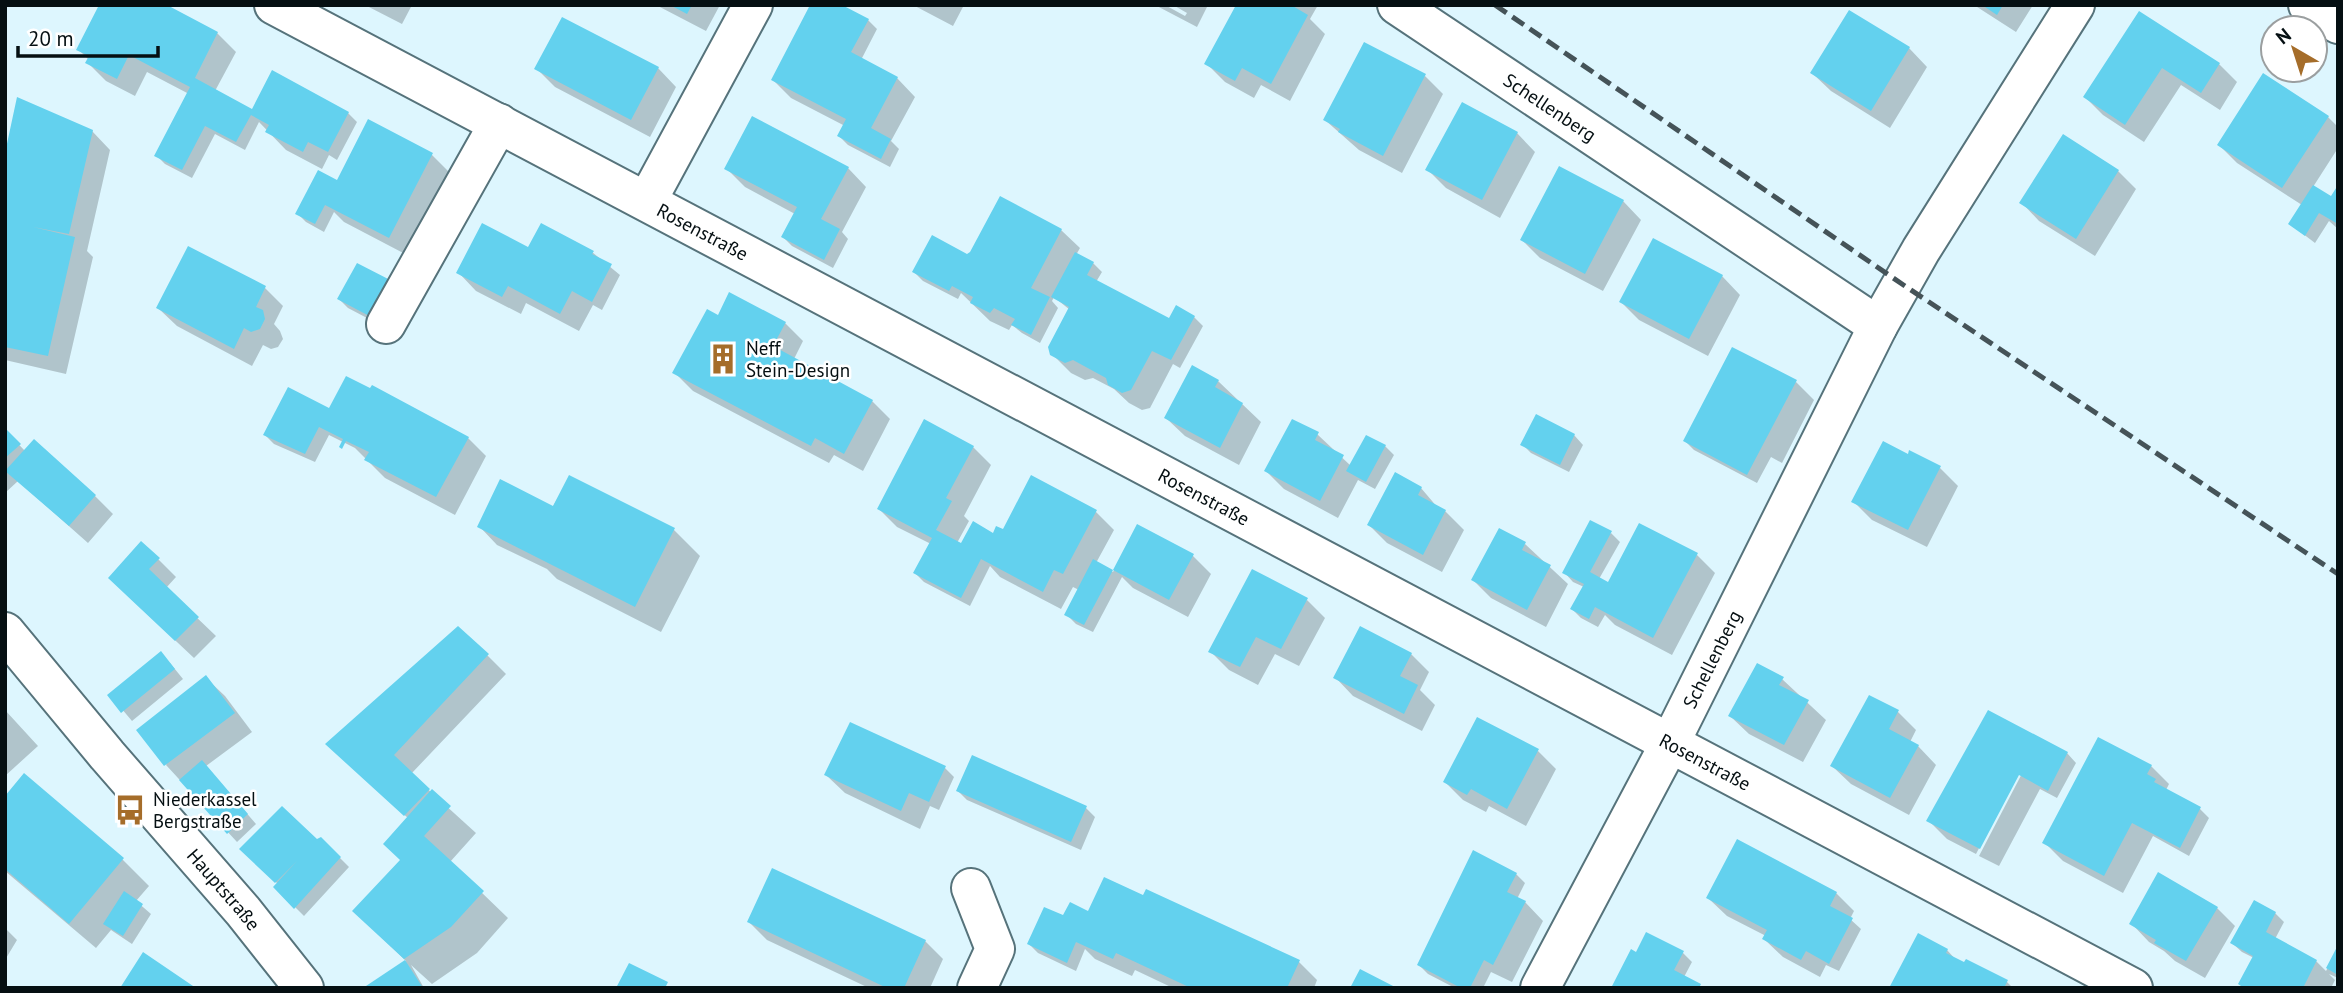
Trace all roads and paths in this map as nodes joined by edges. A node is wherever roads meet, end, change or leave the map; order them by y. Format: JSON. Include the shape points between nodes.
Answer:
{"nodes":[{"id":1,"x":274,"y":5,"type":"edge"},
{"id":2,"x":753,"y":5,"type":"edge"},
{"id":3,"x":1396,"y":5,"type":"edge"},
{"id":4,"x":2076,"y":5,"type":"edge"},
{"id":5,"x":2308,"y":5,"type":"edge"},
{"id":6,"x":2338,"y":24,"type":"edge"},
{"id":7,"x":499,"y":123,"type":"junction"},
{"id":8,"x":647,"y":201,"type":"junction"},
{"id":9,"x":386,"y":324,"type":"dead end"},
{"id":10,"x":1878,"y":326,"type":"junction"},
{"id":11,"x":5,"y":632,"type":"edge"},
{"id":12,"x":1670,"y":743,"type":"junction"},
{"id":13,"x":971,"y":888,"type":"dead end"},
{"id":14,"x":304,"y":988,"type":"edge"},
{"id":15,"x":977,"y":988,"type":"edge"},
{"id":16,"x":1541,"y":988,"type":"edge"},
{"id":17,"x":2133,"y":988,"type":"edge"}],
"edges":[{"from":1,"to":7,"type":"street","name":"Rosenstraße"},
{"from":2,"to":8,"type":"street"},
{"from":3,"to":10,"type":"street","name":"Schellenberg"},
{"from":4,"to":10,"type":"street","name":"Schellenberg"},
{"from":5,"to":6,"type":"street"},
{"from":7,"to":8,"type":"street","name":"Rosenstraße"},
{"from":7,"to":9,"type":"street"},
{"from":8,"to":12,"type":"street","name":"Rosenstraße"},
{"from":10,"to":12,"type":"street","name":"Schellenberg"},
{"from":11,"to":14,"type":"street","name":"Hauptstraße"},
{"from":12,"to":16,"type":"street","name":"Schellenberg"},
{"from":12,"to":17,"type":"street","name":"Rosenstraße"},
{"from":13,"to":15,"type":"street","via":[[995,949]]}]}
